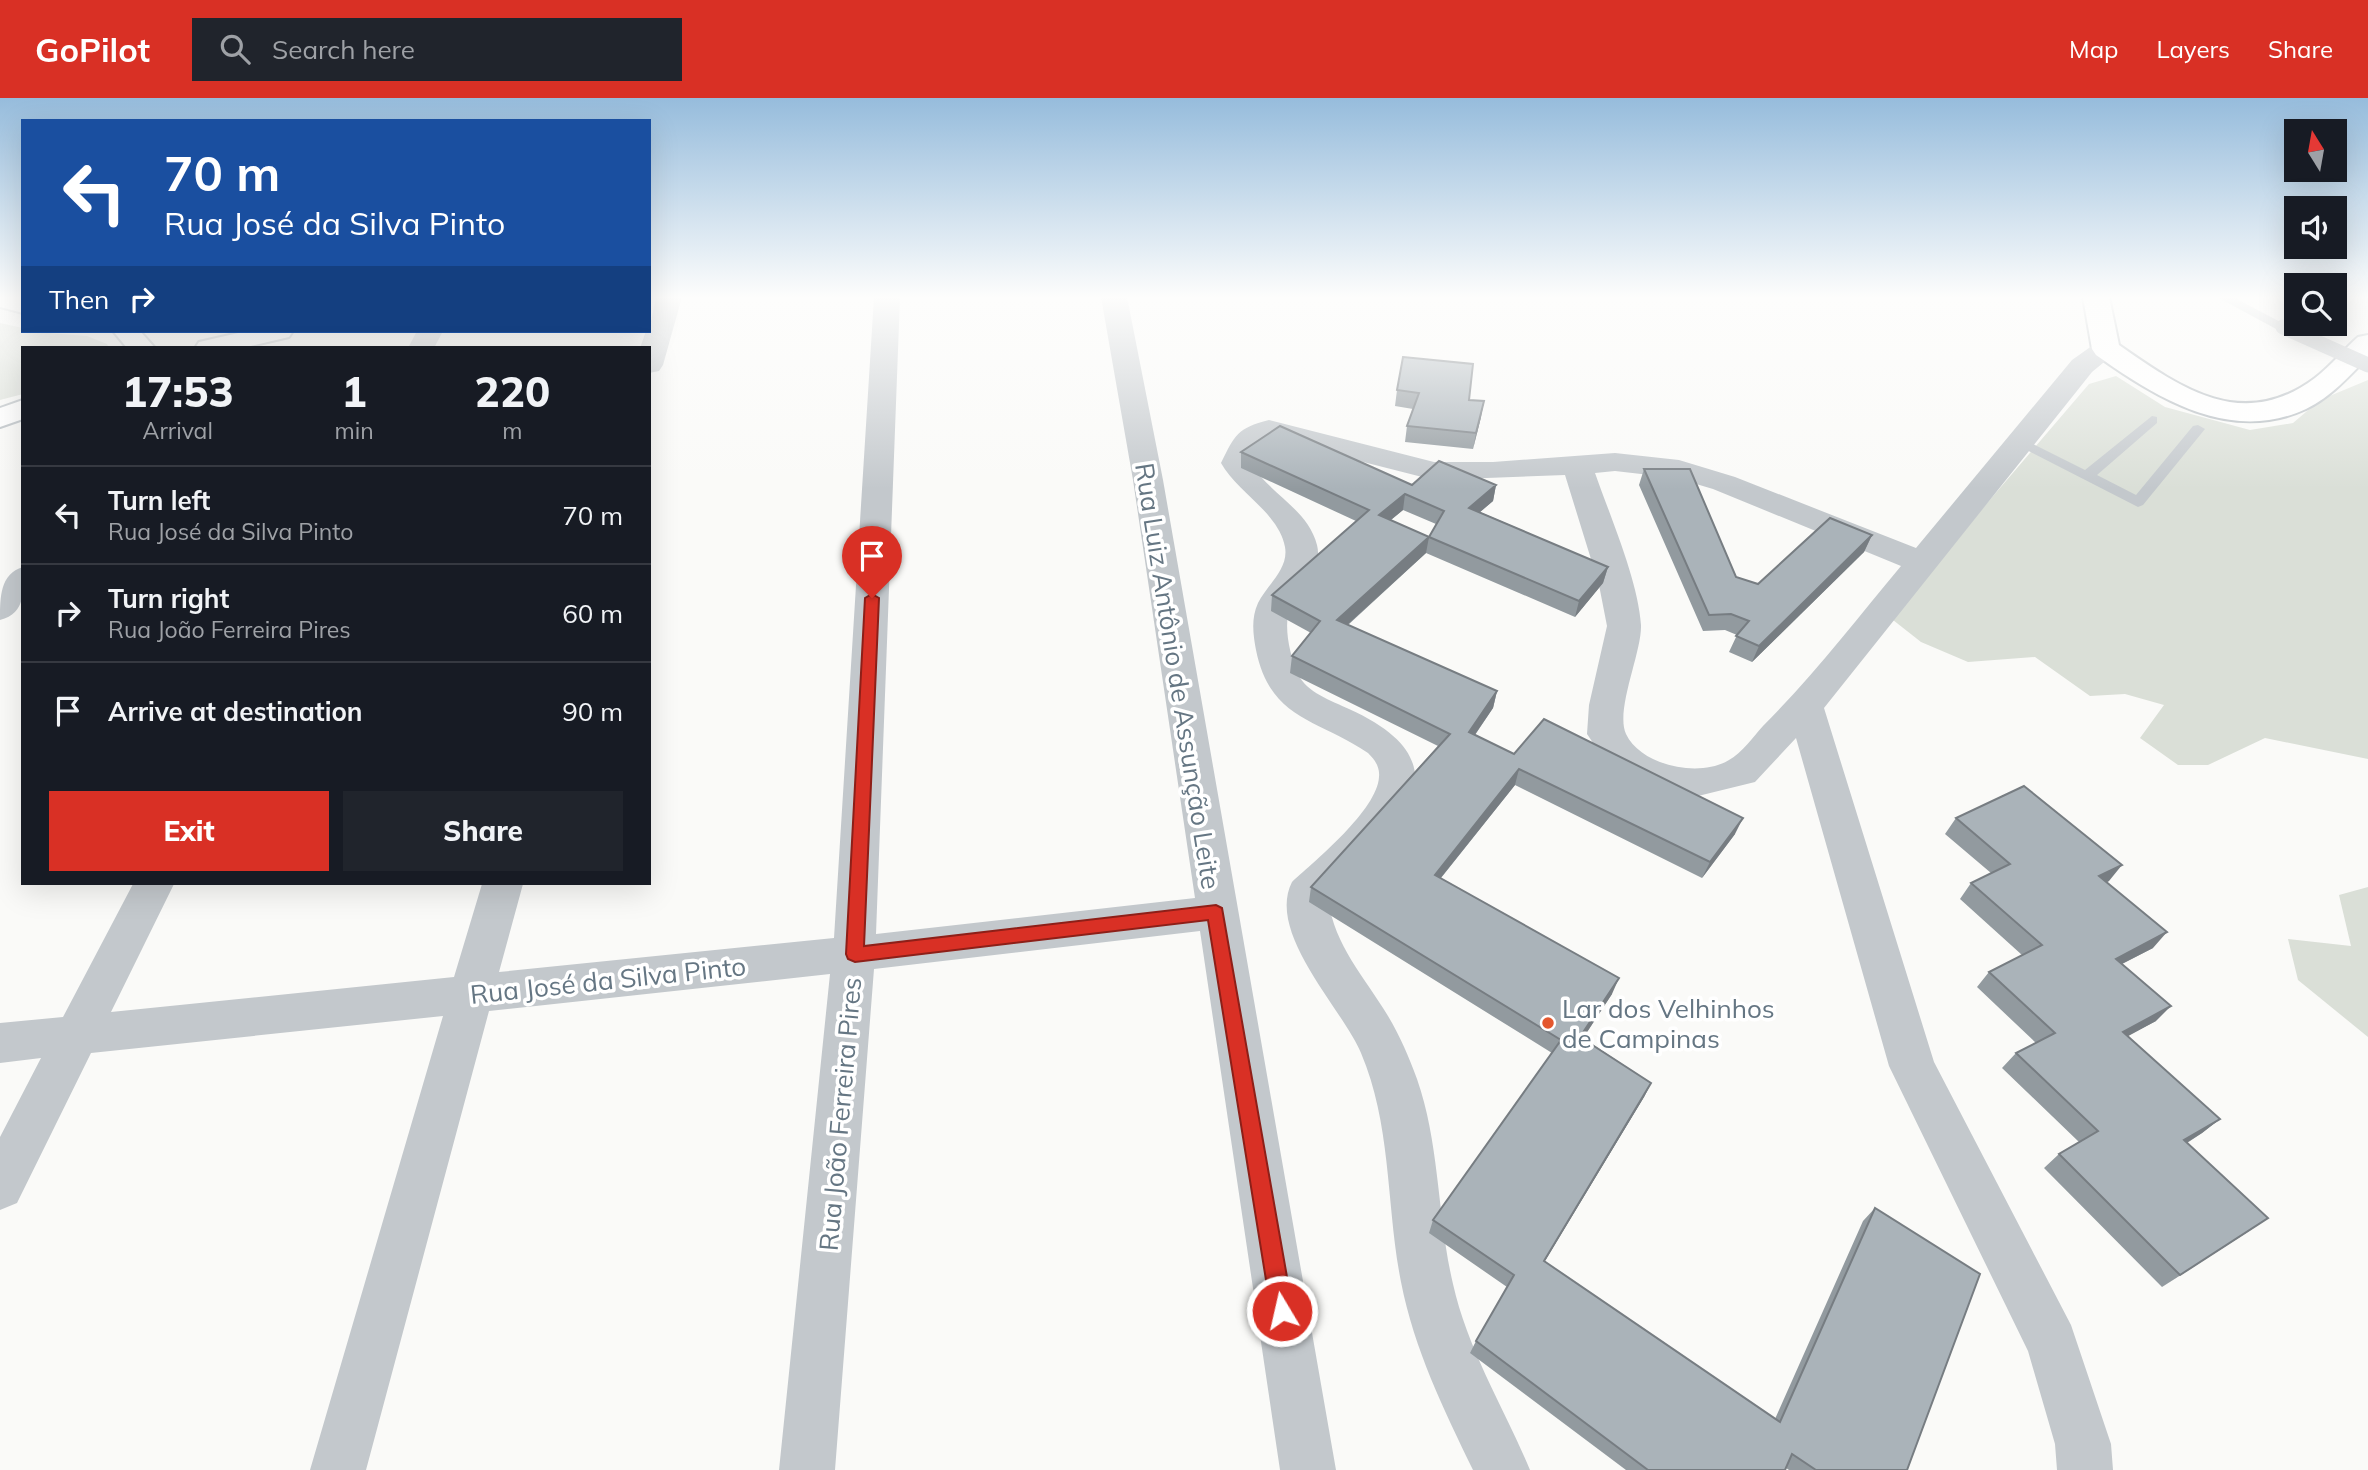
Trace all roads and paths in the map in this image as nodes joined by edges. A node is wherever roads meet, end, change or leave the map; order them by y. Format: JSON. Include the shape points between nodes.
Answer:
{"nodes":[{"id":1,"x":884,"y":361,"type":"edge"},
{"id":2,"x":1126,"y":361,"type":"edge"},
{"id":3,"x":2089,"y":361,"type":"edge"},
{"id":4,"x":2123,"y":361,"type":"edge"},
{"id":5,"x":2349,"y":361,"type":"edge"},
{"id":6,"x":21,"y":410,"type":"edge"},
{"id":7,"x":0,"y":418,"type":"edge"},
{"id":8,"x":2152,"y":420,"type":"dead end"},
{"id":9,"x":2198,"y":429,"type":"dead end"},
{"id":10,"x":2018,"y":442,"type":"junction"},
{"id":11,"x":1577,"y":464,"type":"junction"},
{"id":12,"x":2087,"y":476,"type":"junction"},
{"id":13,"x":1922,"y":562,"type":"junction"},
{"id":14,"x":21,"y":580,"type":"edge"},
{"id":15,"x":0,"y":609,"type":"edge"},
{"id":16,"x":1805,"y":706,"type":"junction"},
{"id":17,"x":152,"y":885,"type":"edge"},
{"id":18,"x":502,"y":885,"type":"edge"},
{"id":19,"x":1216,"y":912,"type":"junction"},
{"id":20,"x":855,"y":954,"type":"junction"},
{"id":21,"x":470,"y":995,"type":"junction"},
{"id":22,"x":76,"y":1037,"type":"junction"},
{"id":23,"x":0,"y":1043,"type":"edge"},
{"id":24,"x":0,"y":1187,"type":"edge"},
{"id":25,"x":338,"y":1470,"type":"edge"},
{"id":26,"x":807,"y":1470,"type":"edge"},
{"id":27,"x":1308,"y":1470,"type":"edge"},
{"id":28,"x":1502,"y":1470,"type":"edge"},
{"id":29,"x":2085,"y":1470,"type":"edge"}],
"edges":[{"from":1,"to":20,"type":"street","name":"Rua João Ferreira Pires"},
{"from":2,"to":19,"type":"street","name":"Rua Luiz Antônio de Assunção Leite"},
{"from":3,"to":10,"type":"street"},
{"from":4,"to":5,"type":"main road","via":[[2194,403],[2232,415],[2284,409],[2324,385]]},
{"from":6,"to":7,"type":"main road"},
{"from":8,"to":12,"type":"lane"},
{"from":9,"to":12,"type":"lane","via":[[2138,502]]},
{"from":10,"to":12,"type":"lane"},
{"from":10,"to":13,"type":"street"},
{"from":11,"to":13,"type":"street","via":[[1615,462],[1679,469]]},
{"from":11,"to":16,"type":"street","via":[[1616,585],[1624,626],[1607,705],[1606,734],[1625,761],[1666,781],[1698,782],[1741,772]]},
{"from":11,"to":28,"type":"street","via":[[1434,471],[1269,429],[1248,439],[1236,463],[1296,533],[1301,548],[1300,569],[1271,613],[1274,654],[1283,683],[1297,699],[1373,736],[1399,773],[1395,796],[1307,894],[1308,913],[1314,939],[1382,1047],[1404,1106],[1434,1315]]},
{"from":13,"to":16,"type":"street"},
{"from":14,"to":15,"type":"street"},
{"from":16,"to":29,"type":"street","via":[[1912,1066],[2052,1345],[2083,1444]]},
{"from":17,"to":22,"type":"street"},
{"from":18,"to":21,"type":"street"},
{"from":19,"to":20,"type":"street","name":"Rua José da Silva Pinto"},
{"from":19,"to":27,"type":"street","name":"Rua Luiz Antônio de Assunção Leite"},
{"from":20,"to":21,"type":"street","name":"Rua José da Silva Pinto"},
{"from":20,"to":26,"type":"street","name":"Rua João Ferreira Pires"},
{"from":21,"to":22,"type":"street","name":"Rua José da Silva Pinto"},
{"from":21,"to":25,"type":"street"},
{"from":22,"to":23,"type":"street","name":"Rua José da Silva Pinto"},
{"from":22,"to":24,"type":"street"}]}
